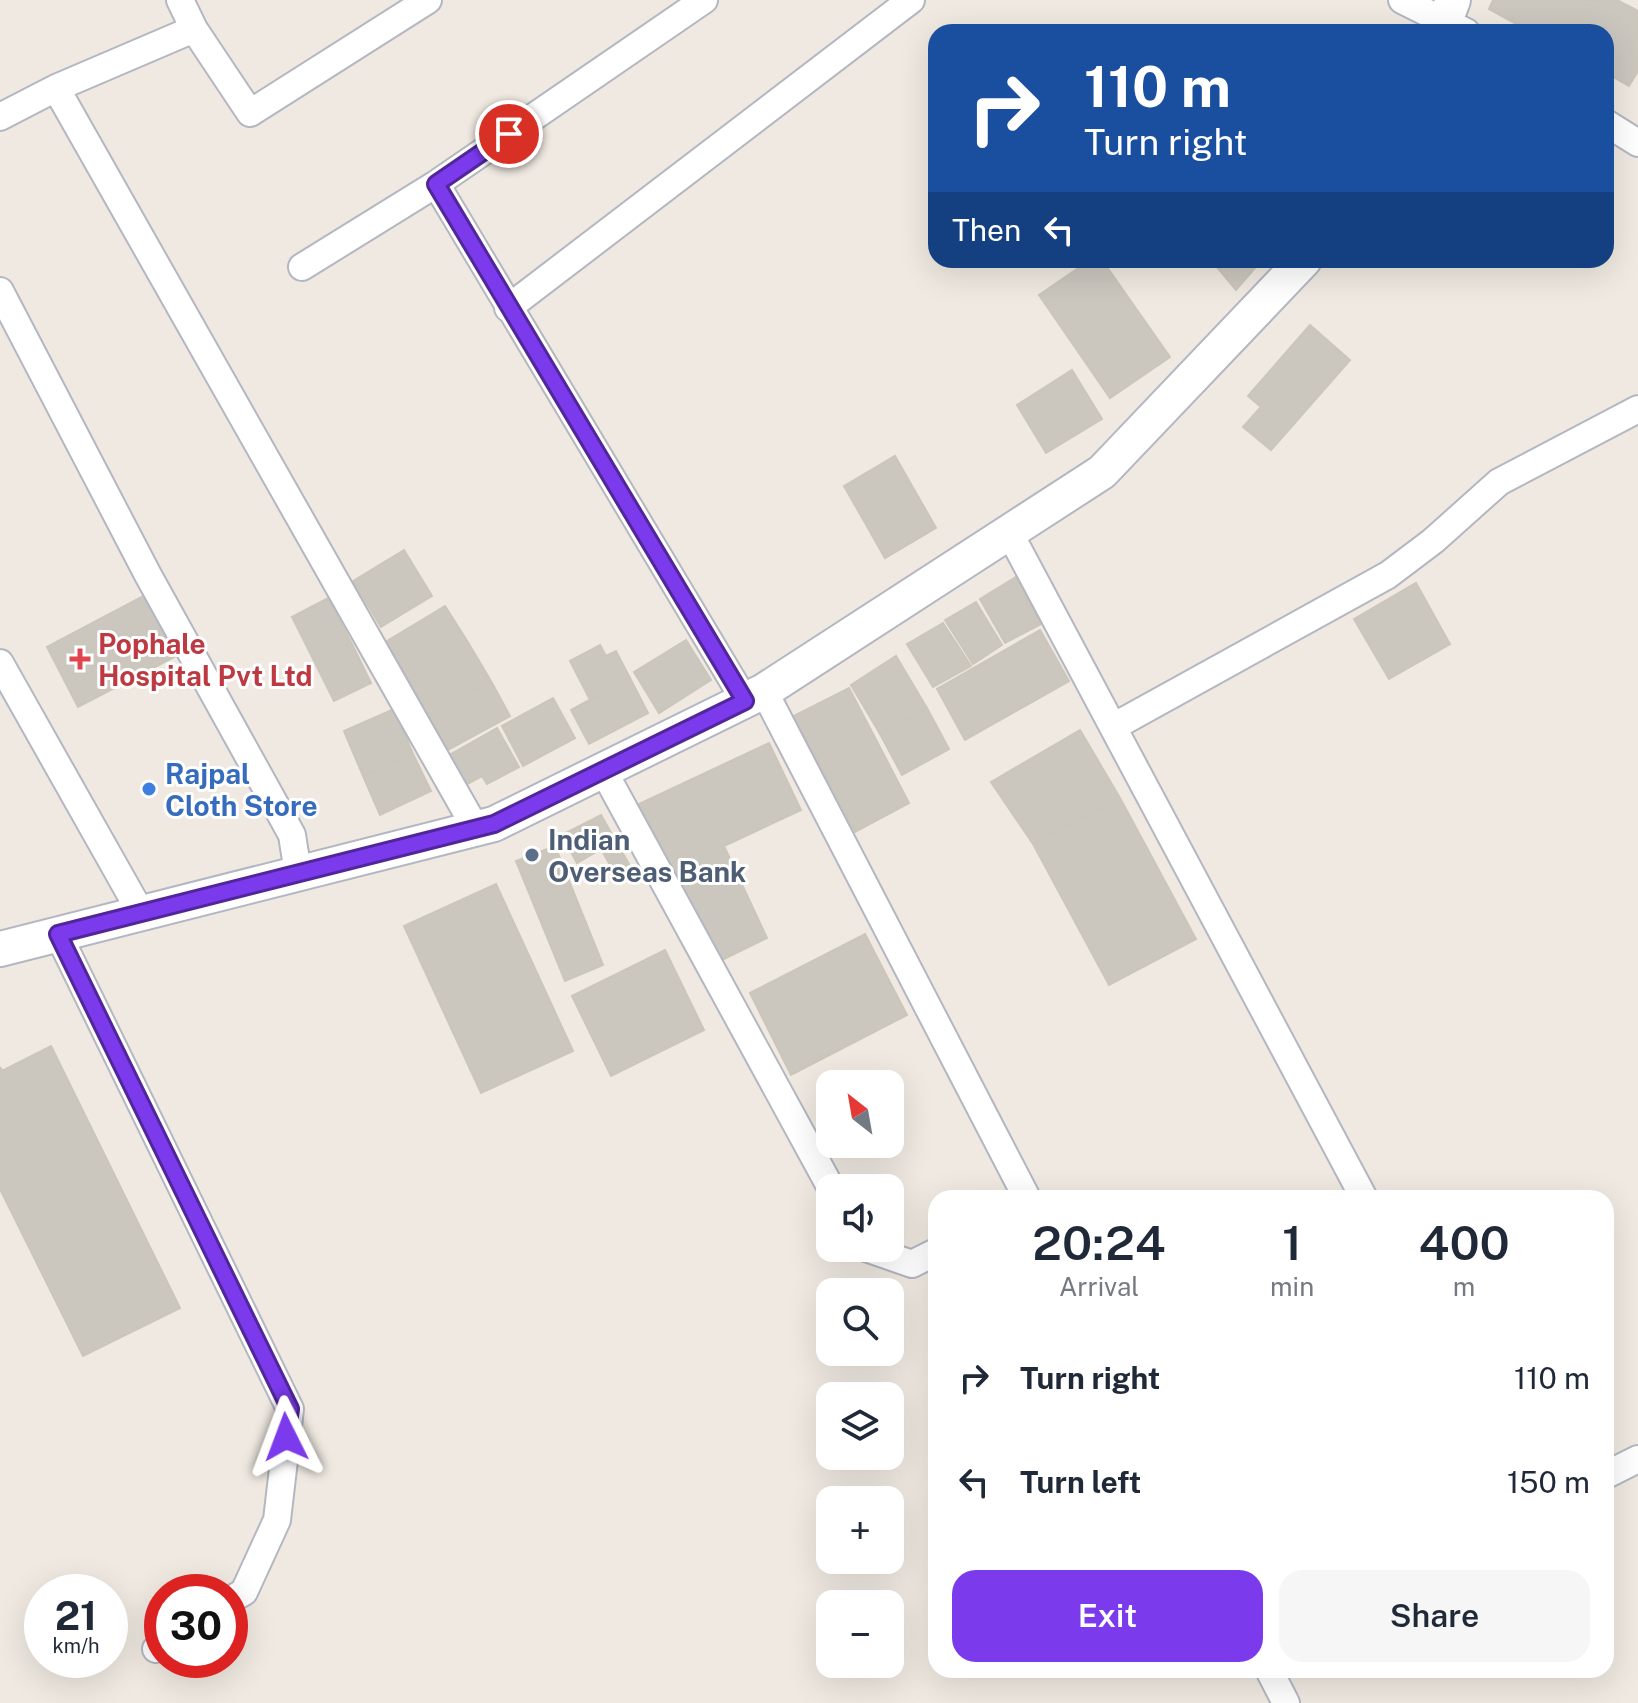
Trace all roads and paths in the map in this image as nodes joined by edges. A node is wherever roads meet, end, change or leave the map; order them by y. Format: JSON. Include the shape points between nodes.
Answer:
{"nodes":[{"id":1,"x":180,"y":0,"type":"edge"},
{"id":2,"x":428,"y":0,"type":"edge"},
{"id":3,"x":704,"y":0,"type":"edge"},
{"id":4,"x":911,"y":0,"type":"edge"},
{"id":5,"x":1402,"y":0,"type":"edge"},
{"id":6,"x":1452,"y":21,"type":"edge"},
{"id":7,"x":194,"y":29,"type":"junction"},
{"id":8,"x":56,"y":88,"type":"junction"},
{"id":9,"x":0,"y":117,"type":"edge"},
{"id":10,"x":1614,"y":128,"type":"edge"},
{"id":11,"x":1638,"y":143,"type":"edge"},
{"id":12,"x":436,"y":184,"type":"junction"},
{"id":13,"x":302,"y":267,"type":"dead end"},
{"id":14,"x":1296,"y":268,"type":"edge"},
{"id":15,"x":0,"y":291,"type":"edge"},
{"id":16,"x":508,"y":308,"type":"junction"},
{"id":17,"x":1638,"y":409,"type":"edge"},
{"id":18,"x":1009,"y":532,"type":"junction"},
{"id":19,"x":0,"y":663,"type":"edge"},
{"id":20,"x":754,"y":696,"type":"junction"},
{"id":21,"x":1113,"y":727,"type":"junction"},
{"id":22,"x":603,"y":770,"type":"junction"},
{"id":23,"x":476,"y":829,"type":"junction"},
{"id":24,"x":298,"y":873,"type":"junction"},
{"id":25,"x":141,"y":913,"type":"junction"},
{"id":26,"x":58,"y":934,"type":"junction"},
{"id":27,"x":0,"y":949,"type":"edge"},
{"id":28,"x":823,"y":1174,"type":"edge"},
{"id":29,"x":1023,"y":1190,"type":"edge"},
{"id":30,"x":1360,"y":1190,"type":"edge"},
{"id":31,"x":928,"y":1256,"type":"edge"},
{"id":32,"x":904,"y":1261,"type":"edge"},
{"id":33,"x":1638,"y":1459,"type":"edge"},
{"id":34,"x":1614,"y":1471,"type":"edge"},
{"id":35,"x":248,"y":1583,"type":"edge"},
{"id":36,"x":1273,"y":1678,"type":"edge"},
{"id":37,"x":1286,"y":1703,"type":"edge"}],
"edges":[{"from":1,"to":7,"type":"street"},
{"from":2,"to":7,"type":"street","via":[[250,113]]},
{"from":3,"to":12,"type":"street"},
{"from":4,"to":16,"type":"street"},
{"from":5,"to":6,"type":"street"},
{"from":7,"to":8,"type":"street"},
{"from":8,"to":9,"type":"street"},
{"from":8,"to":23,"type":"street"},
{"from":10,"to":11,"type":"street"},
{"from":12,"to":13,"type":"street"},
{"from":12,"to":16,"type":"street"},
{"from":14,"to":18,"type":"street","via":[[1102,472]]},
{"from":15,"to":24,"type":"street","via":[[292,835]]},
{"from":16,"to":20,"type":"street"},
{"from":17,"to":21,"type":"street","via":[[1499,482],[1388,575]]},
{"from":18,"to":20,"type":"street"},
{"from":18,"to":21,"type":"street"},
{"from":19,"to":25,"type":"street"},
{"from":20,"to":22,"type":"street"},
{"from":20,"to":29,"type":"street"},
{"from":21,"to":30,"type":"street"},
{"from":22,"to":23,"type":"street"},
{"from":22,"to":28,"type":"street"},
{"from":23,"to":24,"type":"street"},
{"from":24,"to":25,"type":"street"},
{"from":25,"to":26,"type":"street"},
{"from":26,"to":27,"type":"street"},
{"from":26,"to":35,"type":"street","via":[[290,1409],[277,1520]]},
{"from":31,"to":32,"type":"street","via":[[912,1264]]},
{"from":33,"to":34,"type":"street"},
{"from":36,"to":37,"type":"street"}]}
